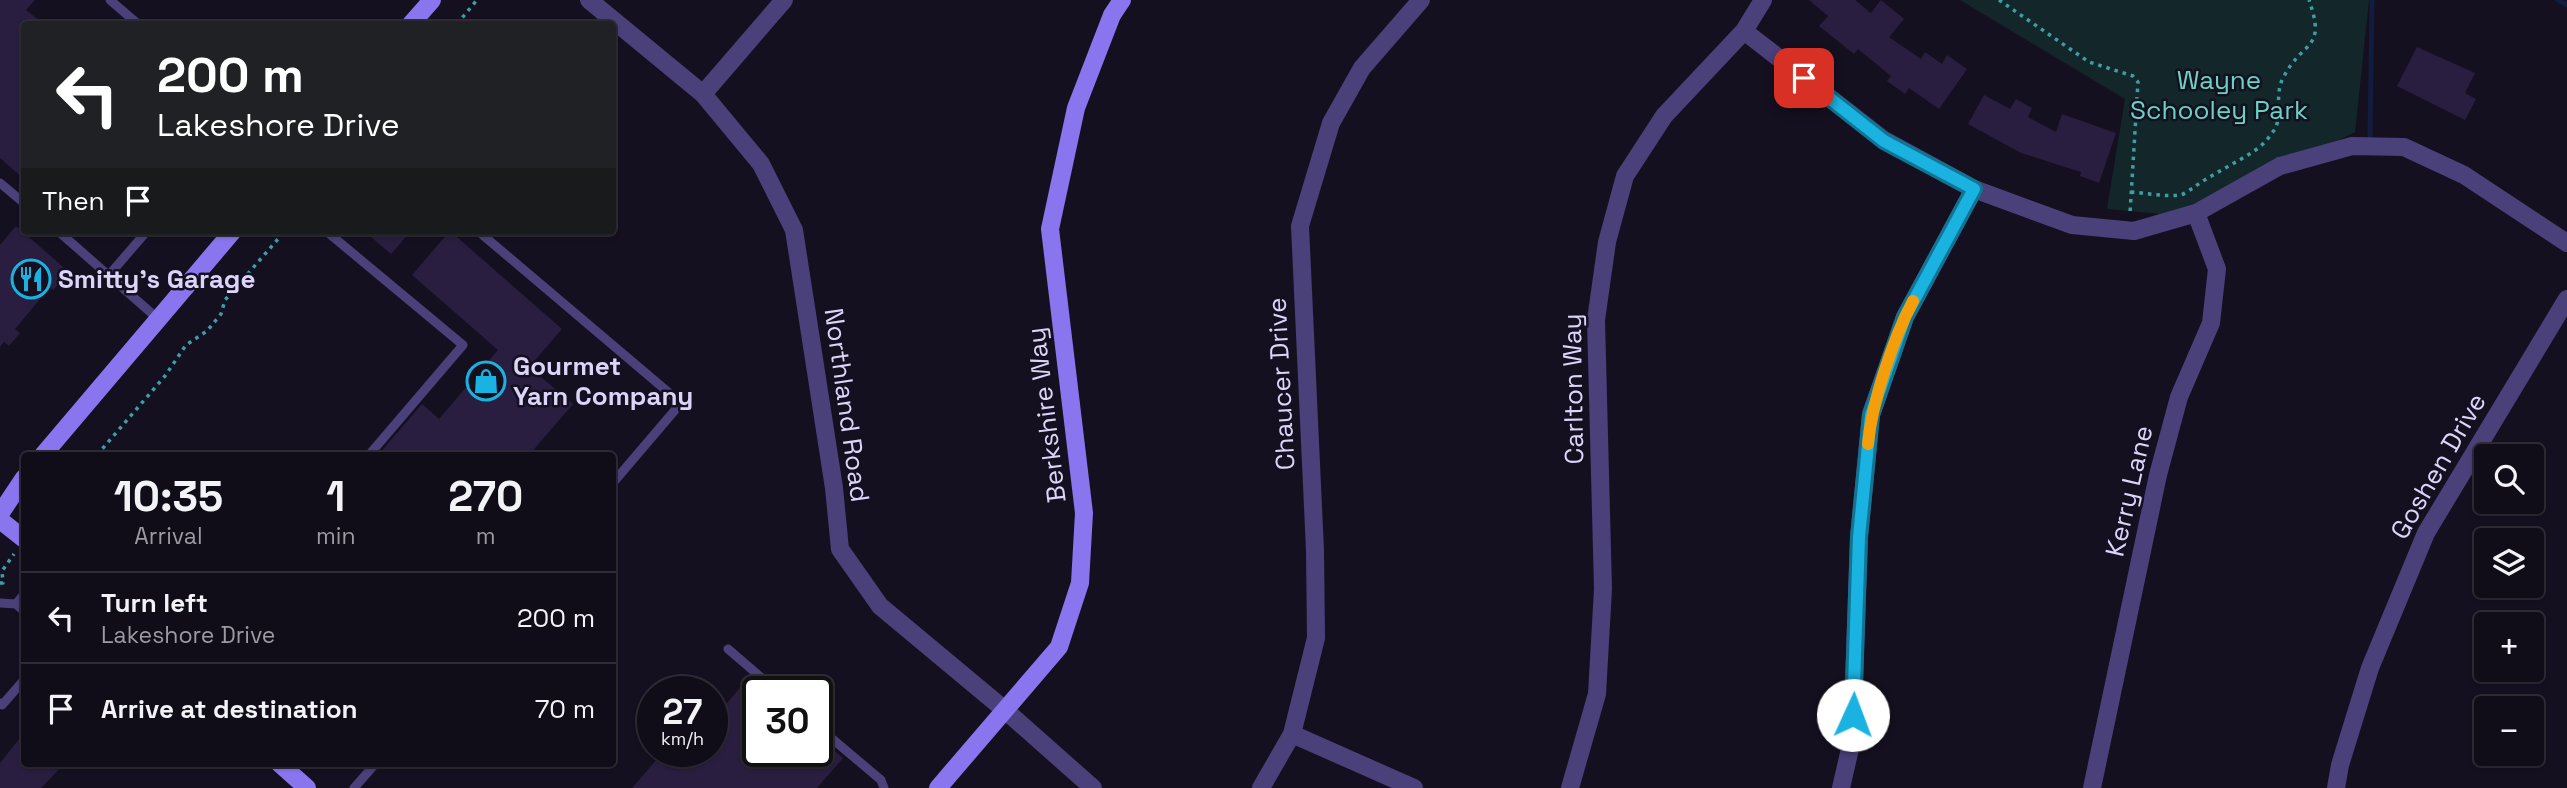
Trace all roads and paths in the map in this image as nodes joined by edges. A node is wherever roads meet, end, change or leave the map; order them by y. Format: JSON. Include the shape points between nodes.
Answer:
{"nodes":[{"id":1,"x":110,"y":0,"type":"edge"},
{"id":2,"x":432,"y":0,"type":"edge"},
{"id":3,"x":477,"y":0,"type":"edge"},
{"id":4,"x":589,"y":0,"type":"edge"},
{"id":5,"x":784,"y":0,"type":"edge"},
{"id":6,"x":1122,"y":0,"type":"edge"},
{"id":7,"x":1421,"y":0,"type":"edge"},
{"id":8,"x":1763,"y":0,"type":"edge"},
{"id":9,"x":1999,"y":0,"type":"edge"},
{"id":10,"x":2309,"y":0,"type":"edge"},
{"id":11,"x":134,"y":21,"type":"edge"},
{"id":12,"x":414,"y":21,"type":"edge"},
{"id":13,"x":460,"y":21,"type":"edge"},
{"id":14,"x":614,"y":21,"type":"edge"},
{"id":15,"x":616,"y":22,"type":"edge"},
{"id":16,"x":1744,"y":31,"type":"junction"},
{"id":17,"x":703,"y":94,"type":"junction"},
{"id":18,"x":0,"y":183,"type":"edge"},
{"id":19,"x":1974,"y":189,"type":"junction"},
{"id":20,"x":2131,"y":192,"type":"junction"},
{"id":21,"x":21,"y":200,"type":"edge"},
{"id":22,"x":2196,"y":213,"type":"junction"},
{"id":23,"x":2130,"y":215,"type":"dead end"},
{"id":24,"x":63,"y":235,"type":"edge"},
{"id":25,"x":144,"y":235,"type":"edge"},
{"id":26,"x":230,"y":235,"type":"edge"},
{"id":27,"x":282,"y":235,"type":"edge"},
{"id":28,"x":331,"y":235,"type":"edge"},
{"id":29,"x":483,"y":235,"type":"edge"},
{"id":30,"x":2567,"y":243,"type":"edge"},
{"id":31,"x":109,"y":275,"type":"junction"},
{"id":32,"x":2567,"y":299,"type":"edge"},
{"id":33,"x":157,"y":318,"type":"junction"},
{"id":34,"x":45,"y":452,"type":"edge"},
{"id":35,"x":100,"y":452,"type":"edge"},
{"id":36,"x":372,"y":452,"type":"edge"},
{"id":37,"x":616,"y":479,"type":"edge"},
{"id":38,"x":21,"y":482,"type":"edge"},
{"id":39,"x":0,"y":514,"type":"edge"},
{"id":40,"x":0,"y":520,"type":"edge"},
{"id":41,"x":21,"y":537,"type":"edge"},
{"id":42,"x":2,"y":571,"type":"dead end"},
{"id":43,"x":1,"y":583,"type":"edge"},
{"id":44,"x":21,"y":598,"type":"edge"},
{"id":45,"x":0,"y":603,"type":"edge"},
{"id":46,"x":16,"y":604,"type":"junction"},
{"id":47,"x":21,"y":608,"type":"edge"},
{"id":48,"x":727,"y":649,"type":"dead end"},
{"id":49,"x":759,"y":676,"type":"edge"},
{"id":50,"x":21,"y":683,"type":"edge"},
{"id":51,"x":0,"y":704,"type":"edge"},
{"id":52,"x":1006,"y":711,"type":"junction"},
{"id":53,"x":1292,"y":734,"type":"junction"},
{"id":54,"x":833,"y":741,"type":"edge"},
{"id":55,"x":283,"y":767,"type":"edge"},
{"id":56,"x":372,"y":767,"type":"edge"},
{"id":57,"x":880,"y":785,"type":"edge"},
{"id":58,"x":307,"y":788,"type":"edge"},
{"id":59,"x":354,"y":788,"type":"edge"},
{"id":60,"x":938,"y":788,"type":"edge"},
{"id":61,"x":1093,"y":788,"type":"edge"},
{"id":62,"x":1261,"y":788,"type":"edge"},
{"id":63,"x":1414,"y":788,"type":"edge"},
{"id":64,"x":1570,"y":788,"type":"edge"},
{"id":65,"x":1841,"y":788,"type":"edge"},
{"id":66,"x":2092,"y":788,"type":"edge"},
{"id":67,"x":2336,"y":788,"type":"edge"}],
"edges":[{"from":1,"to":11,"type":"lane"},
{"from":2,"to":12,"type":"street"},
{"from":3,"to":13,"type":"path"},
{"from":4,"to":14,"type":"street","name":"Northland Road"},
{"from":5,"to":17,"type":"street"},
{"from":6,"to":52,"type":"street","name":"Berkshire Way","via":[[1076,108],[1050,229],[1084,513],[1080,583],[1059,647]]},
{"from":7,"to":53,"type":"street","name":"Chaucer Drive","via":[[1362,68],[1331,123],[1300,226],[1316,638]]},
{"from":8,"to":16,"type":"street","name":"Carlton Way"},
{"from":9,"to":20,"type":"path","via":[[2089,62],[2133,76],[2138,82]]},
{"from":10,"to":20,"type":"path","via":[[2316,35],[2278,87],[2279,116],[2269,137],[2182,195]]},
{"from":15,"to":17,"type":"street","name":"Northland Road"},
{"from":16,"to":19,"type":"street","via":[[1884,141]]},
{"from":16,"to":64,"type":"street","name":"Carlton Way","via":[[1664,116],[1625,176],[1607,242],[1596,320],[1604,589],[1597,694]]},
{"from":17,"to":52,"type":"street","name":"Northland Road","via":[[761,164],[794,230],[840,549],[880,607]]},
{"from":18,"to":21,"type":"lane"},
{"from":19,"to":22,"type":"street","via":[[2072,225],[2134,231]]},
{"from":19,"to":65,"type":"street","via":[[1905,317],[1871,415],[1859,537],[1852,740]]},
{"from":20,"to":23,"type":"path"},
{"from":22,"to":30,"type":"street","via":[[2280,166],[2351,146],[2404,147],[2464,176]]},
{"from":22,"to":66,"type":"street","name":"Kerry Lane","via":[[2217,269],[2211,323],[2179,397],[2161,462]]},
{"from":24,"to":31,"type":"lane"},
{"from":25,"to":31,"type":"lane"},
{"from":26,"to":33,"type":"street"},
{"from":27,"to":35,"type":"path","via":[[225,300],[221,314],[186,345]]},
{"from":28,"to":36,"type":"lane","via":[[463,345]]},
{"from":29,"to":37,"type":"lane","via":[[681,403]]},
{"from":31,"to":33,"type":"lane"},
{"from":32,"to":67,"type":"street","name":"Goshen Drive","via":[[2426,533],[2370,668]]},
{"from":33,"to":34,"type":"street"},
{"from":38,"to":39,"type":"street"},
{"from":40,"to":41,"type":"street"},
{"from":42,"to":43,"type":"path"},
{"from":44,"to":46,"type":"lane"},
{"from":45,"to":46,"type":"lane"},
{"from":46,"to":47,"type":"lane"},
{"from":48,"to":49,"type":"lane"},
{"from":50,"to":51,"type":"lane"},
{"from":52,"to":60,"type":"street","name":"Berkshire Way"},
{"from":52,"to":61,"type":"street","name":"Northland Road"},
{"from":53,"to":62,"type":"street","name":"Chaucer Drive"},
{"from":53,"to":63,"type":"street"},
{"from":54,"to":57,"type":"lane"},
{"from":55,"to":58,"type":"street"},
{"from":56,"to":59,"type":"lane"}]}
